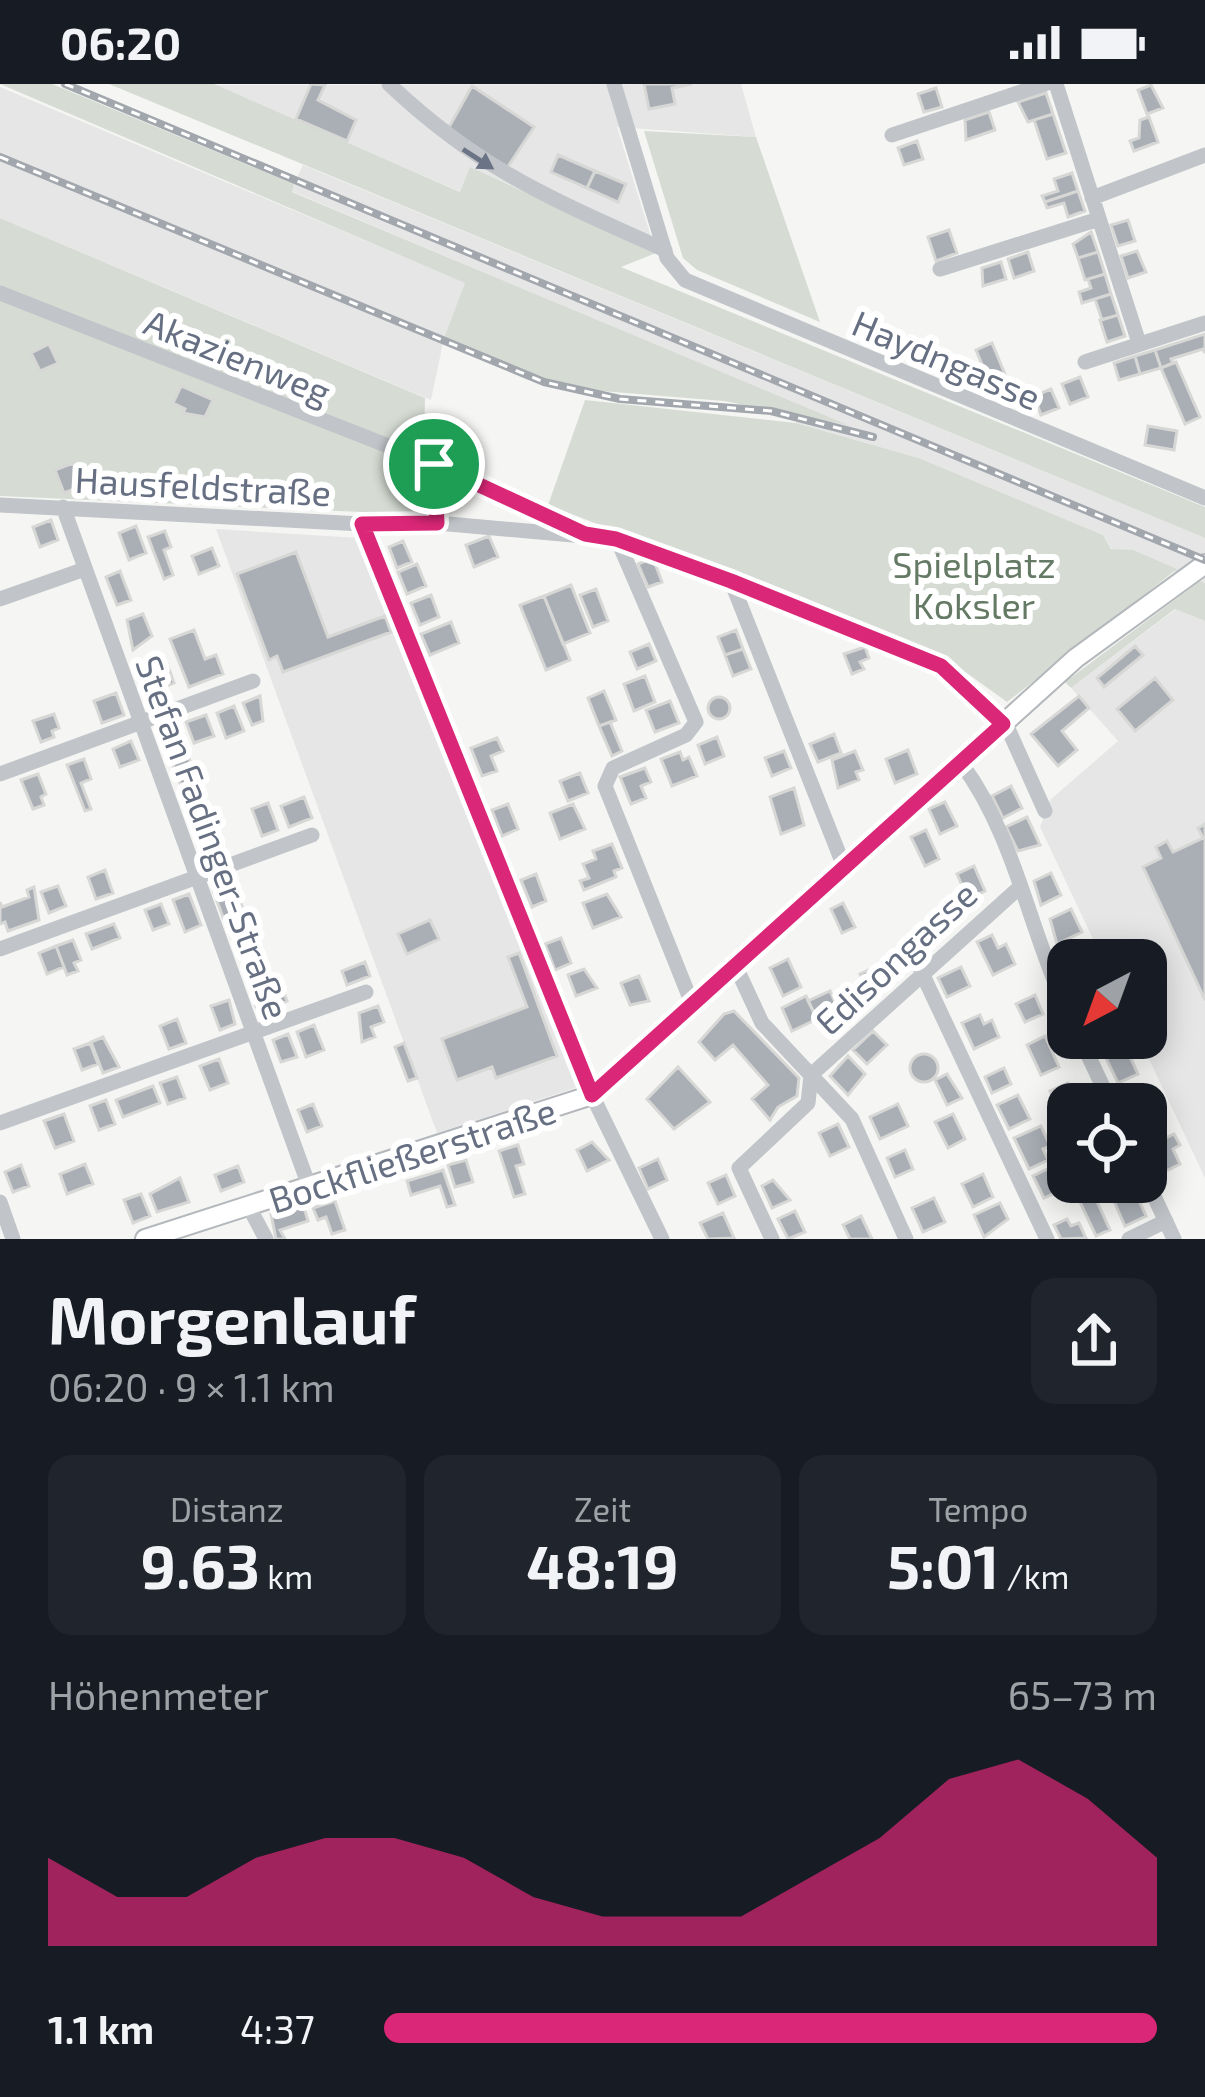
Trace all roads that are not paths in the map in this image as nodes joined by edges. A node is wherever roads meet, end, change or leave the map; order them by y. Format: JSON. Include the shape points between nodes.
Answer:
{"nodes":[{"id":1,"x":389,"y":84,"type":"edge"},
{"id":2,"x":614,"y":84,"type":"edge"},
{"id":3,"x":1045,"y":84,"type":"edge"},
{"id":4,"x":1056,"y":84,"type":"edge"},
{"id":5,"x":892,"y":135,"type":"dead end"},
{"id":6,"x":1205,"y":155,"type":"edge"},
{"id":7,"x":1092,"y":198,"type":"junction"},
{"id":8,"x":1099,"y":219,"type":"junction"},
{"id":9,"x":668,"y":258,"type":"junction"},
{"id":10,"x":940,"y":269,"type":"dead end"},
{"id":11,"x":0,"y":293,"type":"edge"},
{"id":12,"x":1205,"y":322,"type":"edge"},
{"id":13,"x":1139,"y":343,"type":"junction"},
{"id":14,"x":1085,"y":362,"type":"dead end"},
{"id":15,"x":434,"y":464,"type":"junction"},
{"id":16,"x":1205,"y":499,"type":"edge"},
{"id":17,"x":0,"y":505,"type":"edge"},
{"id":18,"x":63,"y":507,"type":"junction"},
{"id":19,"x":437,"y":523,"type":"junction"},
{"id":20,"x":362,"y":524,"type":"junction"},
{"id":21,"x":585,"y":534,"type":"junction"},
{"id":22,"x":616,"y":539,"type":"junction"},
{"id":23,"x":1205,"y":564,"type":"edge"},
{"id":24,"x":85,"y":569,"type":"junction"},
{"id":25,"x":731,"y":581,"type":"junction"},
{"id":26,"x":0,"y":599,"type":"edge"},
{"id":27,"x":253,"y":681,"type":"dead end"},
{"id":28,"x":140,"y":723,"type":"junction"},
{"id":29,"x":1003,"y":724,"type":"junction"},
{"id":30,"x":961,"y":763,"type":"junction"},
{"id":31,"x":0,"y":774,"type":"edge"},
{"id":32,"x":1045,"y":811,"type":"dead end"},
{"id":33,"x":312,"y":835,"type":"dead end"},
{"id":34,"x":844,"y":869,"type":"junction"},
{"id":35,"x":197,"y":878,"type":"junction"},
{"id":36,"x":1022,"y":886,"type":"junction"},
{"id":37,"x":0,"y":949,"type":"edge"},
{"id":38,"x":736,"y":967,"type":"junction"},
{"id":39,"x":1047,"y":969,"type":"edge"},
{"id":40,"x":921,"y":971,"type":"junction"},
{"id":41,"x":366,"y":992,"type":"dead end"},
{"id":42,"x":693,"y":1006,"type":"junction"},
{"id":43,"x":253,"y":1033,"type":"junction"},
{"id":44,"x":811,"y":1075,"type":"junction"},
{"id":45,"x":592,"y":1095,"type":"junction"},
{"id":46,"x":0,"y":1123,"type":"edge"},
{"id":47,"x":309,"y":1186,"type":"junction"},
{"id":48,"x":0,"y":1202,"type":"edge"},
{"id":49,"x":1157,"y":1203,"type":"edge"},
{"id":50,"x":249,"y":1207,"type":"junction"},
{"id":51,"x":1166,"y":1221,"type":"junction"},
{"id":52,"x":13,"y":1239,"type":"edge"},
{"id":53,"x":145,"y":1239,"type":"edge"},
{"id":54,"x":266,"y":1239,"type":"edge"},
{"id":55,"x":661,"y":1239,"type":"edge"},
{"id":56,"x":772,"y":1239,"type":"edge"},
{"id":57,"x":906,"y":1239,"type":"edge"},
{"id":58,"x":1046,"y":1239,"type":"edge"},
{"id":59,"x":1129,"y":1239,"type":"edge"},
{"id":60,"x":1174,"y":1239,"type":"edge"}],
"edges":[{"from":1,"to":9,"type":"street","name":"Haydngasse","one_way":true,"via":[[442,134],[507,178]]},
{"from":2,"to":9,"type":"street"},
{"from":3,"to":5,"type":"street"},
{"from":4,"to":7,"type":"street"},
{"from":6,"to":7,"type":"street"},
{"from":7,"to":8,"type":"street"},
{"from":8,"to":10,"type":"street"},
{"from":8,"to":13,"type":"street"},
{"from":9,"to":16,"type":"street","name":"Haydngasse","via":[[685,280]]},
{"from":11,"to":15,"type":"street","name":"Akazienweg"},
{"from":12,"to":13,"type":"street"},
{"from":13,"to":14,"type":"street"},
{"from":15,"to":19,"type":"street"},
{"from":15,"to":21,"type":"street","name":"Akazienweg"},
{"from":17,"to":18,"type":"street","name":"Hausfeldstraße"},
{"from":18,"to":20,"type":"street","name":"Hausfeldstraße"},
{"from":18,"to":24,"type":"street","name":"Stefan Fadinger-Straße"},
{"from":19,"to":20,"type":"street","name":"Hausfeldstraße"},
{"from":19,"to":21,"type":"street","name":"Hausfeldstraße"},
{"from":20,"to":45,"type":"street"},
{"from":21,"to":22,"type":"street","name":"Hausfeldstraße"},
{"from":22,"to":25,"type":"street","name":"Hausfeldstraße"},
{"from":22,"to":42,"type":"street","via":[[696,722],[686,735],[613,768],[605,786]]},
{"from":23,"to":29,"type":"main road","name":"Bockfließerstraße","via":[[1088,649]]},
{"from":24,"to":26,"type":"street"},
{"from":24,"to":28,"type":"street","name":"Stefan Fadinger-Straße"},
{"from":25,"to":29,"type":"street","name":"Hausfeldstraße","via":[[941,666]]},
{"from":25,"to":34,"type":"street"},
{"from":27,"to":28,"type":"street"},
{"from":28,"to":31,"type":"street"},
{"from":28,"to":35,"type":"street","name":"Stefan Fadinger-Straße"},
{"from":29,"to":30,"type":"main road","name":"Bockfließerstraße"},
{"from":29,"to":32,"type":"street"},
{"from":30,"to":34,"type":"main road","name":"Bockfließerstraße"},
{"from":30,"to":36,"type":"street"},
{"from":33,"to":35,"type":"street"},
{"from":34,"to":38,"type":"main road","name":"Bockfließerstraße"},
{"from":35,"to":37,"type":"street"},
{"from":35,"to":43,"type":"street","name":"Stefan Fadinger-Straße"},
{"from":36,"to":39,"type":"street"},
{"from":36,"to":40,"type":"street","name":"Edisongasse"},
{"from":38,"to":42,"type":"main road","name":"Bockfließerstraße"},
{"from":38,"to":44,"type":"street","via":[[762,1023]]},
{"from":40,"to":44,"type":"street","name":"Edisongasse"},
{"from":40,"to":58,"type":"street"},
{"from":41,"to":43,"type":"street"},
{"from":42,"to":45,"type":"main road","name":"Bockfließerstraße"},
{"from":43,"to":46,"type":"street"},
{"from":43,"to":47,"type":"street","name":"Stefan Fadinger-Straße"},
{"from":44,"to":56,"type":"street","name":"Edisongasse","via":[[808,1103],[739,1168]]},
{"from":44,"to":57,"type":"street","via":[[851,1119]]},
{"from":45,"to":47,"type":"main road","name":"Bockfließerstraße"},
{"from":45,"to":55,"type":"street"},
{"from":47,"to":50,"type":"main road","name":"Bockfließerstraße"},
{"from":48,"to":52,"type":"street"},
{"from":49,"to":51,"type":"street"},
{"from":50,"to":53,"type":"main road","name":"Bockfließerstraße"},
{"from":50,"to":54,"type":"street"},
{"from":51,"to":59,"type":"street"},
{"from":51,"to":60,"type":"street"}]}
